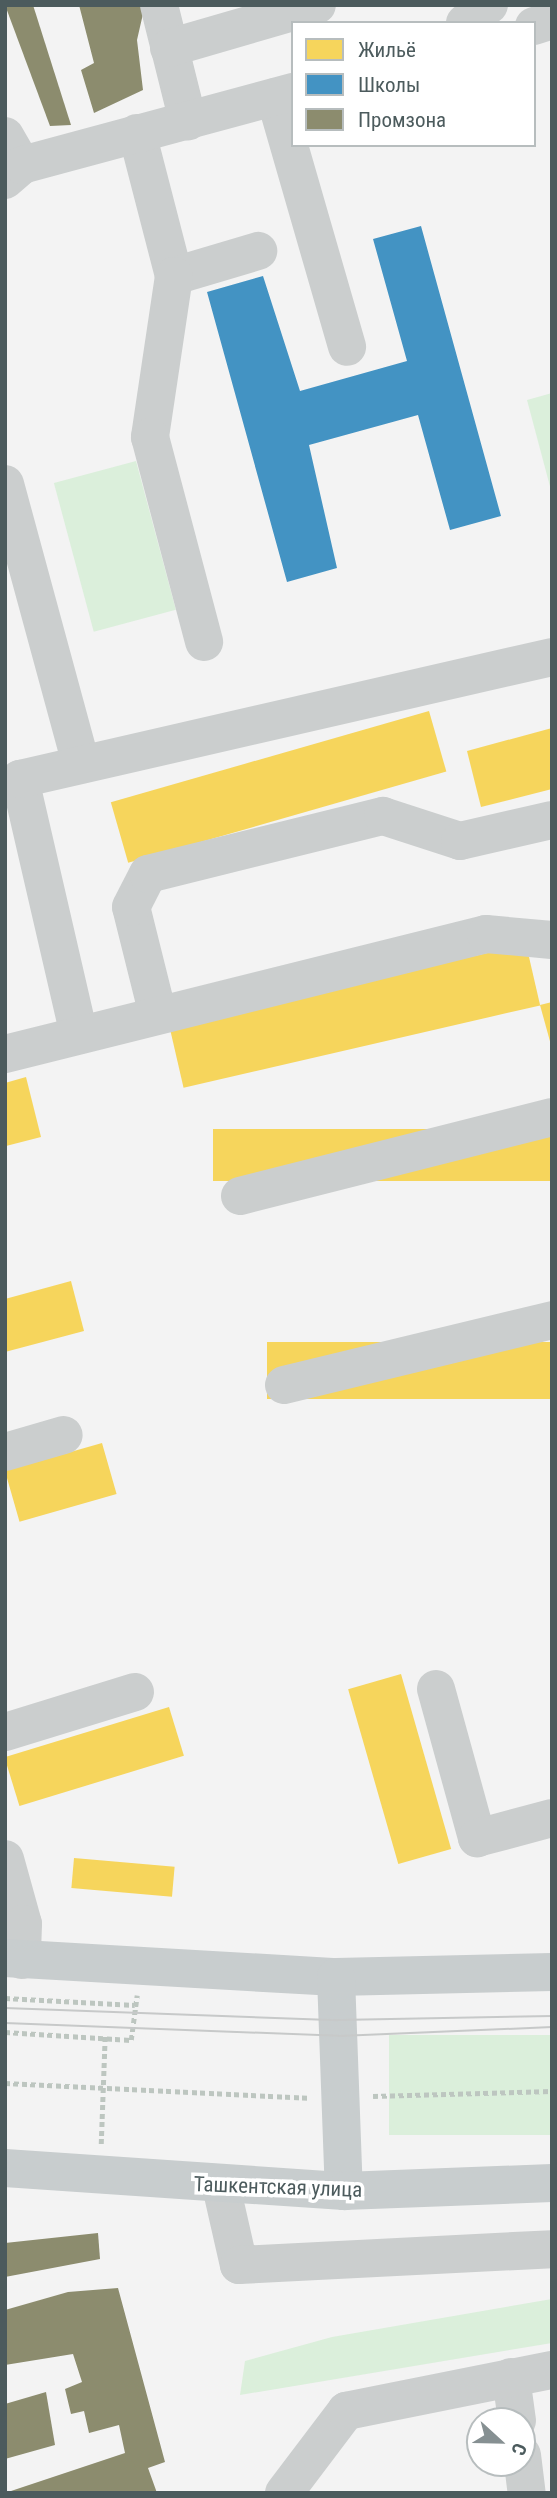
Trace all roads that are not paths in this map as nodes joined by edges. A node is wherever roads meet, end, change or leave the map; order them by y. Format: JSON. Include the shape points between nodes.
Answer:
{"nodes":[{"id":1,"x":159,"y":5,"type":"edge"},
{"id":2,"x":317,"y":5,"type":"edge"},
{"id":3,"x":489,"y":5,"type":"edge"},
{"id":4,"x":468,"y":21,"type":"edge"},
{"id":5,"x":169,"y":48,"type":"junction"},
{"id":6,"x":284,"y":95,"type":"edge"},
{"id":7,"x":188,"y":121,"type":"junction"},
{"id":8,"x":291,"y":123,"type":"edge"},
{"id":9,"x":137,"y":134,"type":"junction"},
{"id":10,"x":297,"y":147,"type":"edge"},
{"id":11,"x":11,"y":160,"type":"edge"},
{"id":12,"x":258,"y":251,"type":"dead end"},
{"id":13,"x":174,"y":276,"type":"junction"},
{"id":14,"x":347,"y":347,"type":"dead end"},
{"id":15,"x":5,"y":484,"type":"edge"},
{"id":16,"x":204,"y":642,"type":"dead end"},
{"id":17,"x":552,"y":657,"type":"edge"},
{"id":18,"x":81,"y":763,"type":"junction"},
{"id":19,"x":552,"y":820,"type":"edge"},
{"id":20,"x":552,"y":940,"type":"edge"},
{"id":21,"x":158,"y":1015,"type":"junction"},
{"id":22,"x":79,"y":1035,"type":"junction"},
{"id":23,"x":5,"y":1054,"type":"edge"},
{"id":24,"x":552,"y":1117,"type":"edge"},
{"id":25,"x":240,"y":1196,"type":"dead end"},
{"id":26,"x":552,"y":1320,"type":"edge"},
{"id":27,"x":284,"y":1385,"type":"dead end"},
{"id":28,"x":64,"y":1435,"type":"dead end"},
{"id":29,"x":5,"y":1452,"type":"edge"},
{"id":30,"x":436,"y":1689,"type":"dead end"},
{"id":31,"x":135,"y":1692,"type":"dead end"},
{"id":32,"x":5,"y":1732,"type":"edge"},
{"id":33,"x":552,"y":1818,"type":"edge"},
{"id":34,"x":5,"y":1859,"type":"edge"},
{"id":35,"x":14,"y":1959,"type":"edge"},
{"id":36,"x":552,"y":1972,"type":"edge"},
{"id":37,"x":336,"y":1977,"type":"junction"},
{"id":38,"x":5,"y":2168,"type":"edge"},
{"id":39,"x":552,"y":2183,"type":"edge"},
{"id":40,"x":221,"y":2186,"type":"junction"},
{"id":41,"x":344,"y":2191,"type":"junction"},
{"id":42,"x":552,"y":2249,"type":"edge"},
{"id":43,"x":552,"y":2370,"type":"edge"},
{"id":44,"x":511,"y":2377,"type":"junction"},
{"id":45,"x":515,"y":2407,"type":"edge"},
{"id":46,"x":284,"y":2493,"type":"edge"}],
"edges":[{"from":1,"to":5,"type":"street"},
{"from":2,"to":5,"type":"street"},
{"from":3,"to":4,"type":"street"},
{"from":5,"to":7,"type":"street"},
{"from":6,"to":7,"type":"street"},
{"from":6,"to":8,"type":"street"},
{"from":7,"to":9,"type":"street"},
{"from":9,"to":11,"type":"street"},
{"from":9,"to":13,"type":"street"},
{"from":10,"to":14,"type":"street"},
{"from":12,"to":13,"type":"street"},
{"from":13,"to":16,"type":"street","via":[[150,437]]},
{"from":15,"to":18,"type":"street"},
{"from":17,"to":18,"type":"street"},
{"from":18,"to":22,"type":"street","via":[[20,779]]},
{"from":19,"to":21,"type":"street","via":[[460,841],[383,816],[148,874],[131,907]]},
{"from":20,"to":21,"type":"street","via":[[486,933]]},
{"from":21,"to":22,"type":"street"},
{"from":22,"to":23,"type":"street"},
{"from":24,"to":25,"type":"street"},
{"from":26,"to":27,"type":"street"},
{"from":28,"to":29,"type":"street"},
{"from":30,"to":33,"type":"street","via":[[477,1838]]},
{"from":31,"to":32,"type":"street"},
{"from":34,"to":35,"type":"street","via":[[23,1924]]},
{"from":35,"to":37,"type":"main road"},
{"from":36,"to":37,"type":"main road"},
{"from":37,"to":41,"type":"main road"},
{"from":38,"to":40,"type":"main road","name":"Ташкентская улица"},
{"from":39,"to":41,"type":"main road","name":"Ташкентская улица"},
{"from":40,"to":41,"type":"main road","name":"Ташкентская улица"},
{"from":40,"to":42,"type":"street","via":[[239,2265]]},
{"from":43,"to":44,"type":"street"},
{"from":44,"to":45,"type":"street"},
{"from":44,"to":46,"type":"street","via":[[346,2411]]}]}
